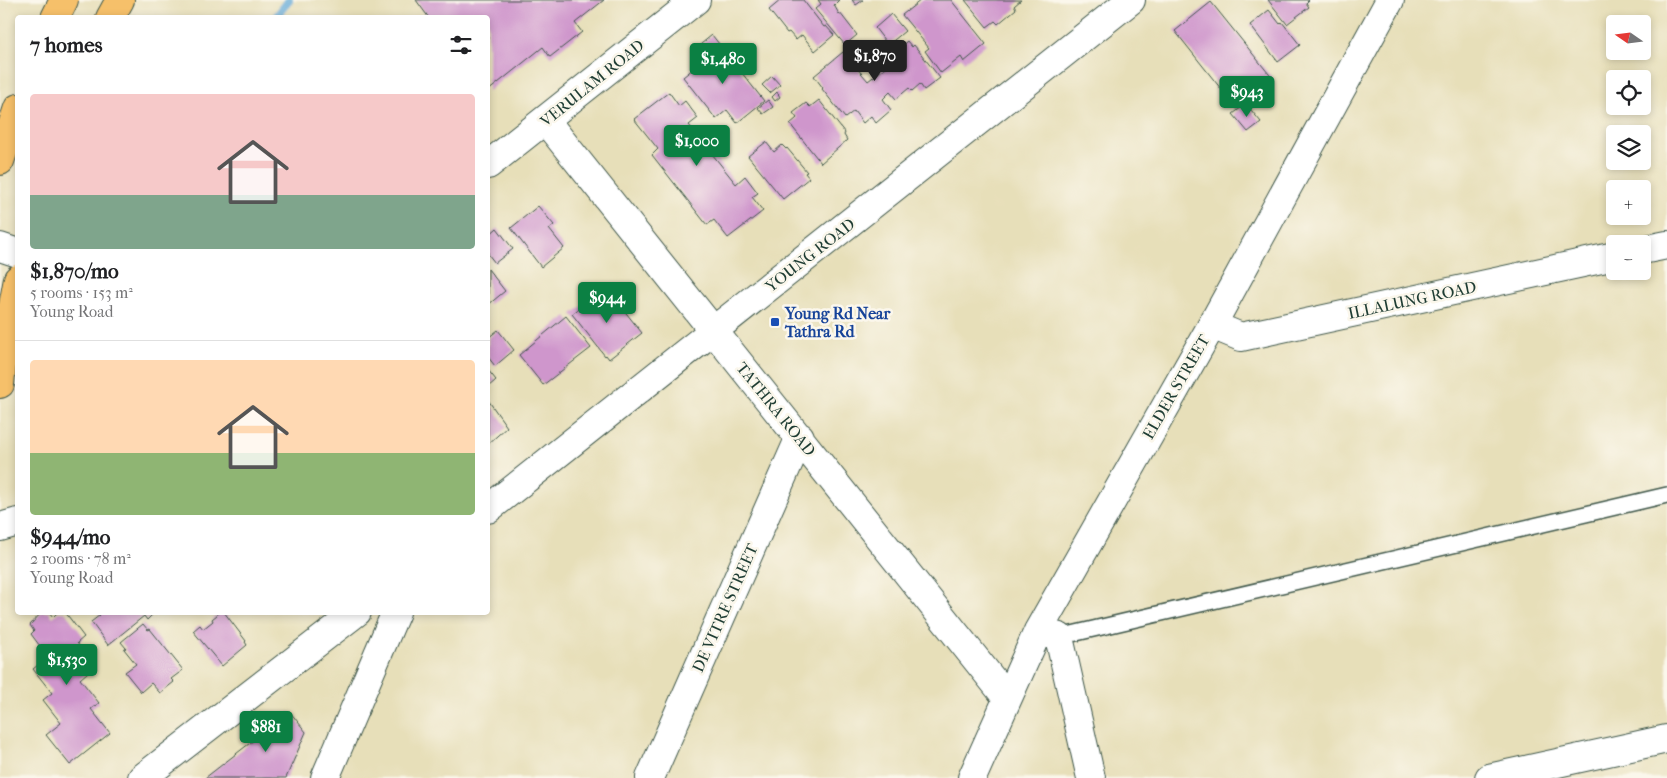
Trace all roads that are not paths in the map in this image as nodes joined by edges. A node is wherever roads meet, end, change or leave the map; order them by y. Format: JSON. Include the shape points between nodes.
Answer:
{"nodes":[{"id":1,"x":64,"y":0,"type":"edge"},
{"id":2,"x":120,"y":0,"type":"edge"},
{"id":3,"x":696,"y":0,"type":"edge"},
{"id":4,"x":1131,"y":0,"type":"edge"},
{"id":5,"x":1390,"y":0,"type":"edge"},
{"id":6,"x":56,"y":15,"type":"edge"},
{"id":7,"x":112,"y":15,"type":"edge"},
{"id":8,"x":15,"y":117,"type":"edge"},
{"id":9,"x":546,"y":120,"type":"junction"},
{"id":10,"x":0,"y":161,"type":"edge"},
{"id":11,"x":490,"y":163,"type":"edge"},
{"id":12,"x":1667,"y":245,"type":"edge"},
{"id":13,"x":0,"y":247,"type":"edge"},
{"id":14,"x":1651,"y":248,"type":"edge"},
{"id":15,"x":15,"y":252,"type":"edge"},
{"id":16,"x":1606,"y":258,"type":"edge"},
{"id":17,"x":15,"y":295,"type":"edge"},
{"id":18,"x":1212,"y":324,"type":"junction"},
{"id":19,"x":712,"y":332,"type":"junction"},
{"id":20,"x":0,"y":384,"type":"edge"},
{"id":21,"x":800,"y":437,"type":"junction"},
{"id":22,"x":1667,"y":495,"type":"edge"},
{"id":23,"x":490,"y":507,"type":"edge"},
{"id":24,"x":15,"y":523,"type":"edge"},
{"id":25,"x":0,"y":527,"type":"edge"},
{"id":26,"x":353,"y":615,"type":"edge"},
{"id":27,"x":395,"y":615,"type":"edge"},
{"id":28,"x":1049,"y":634,"type":"junction"},
{"id":29,"x":1008,"y":698,"type":"junction"},
{"id":30,"x":1667,"y":739,"type":"edge"},
{"id":31,"x":142,"y":778,"type":"edge"},
{"id":32,"x":325,"y":778,"type":"edge"},
{"id":33,"x":650,"y":778,"type":"edge"},
{"id":34,"x":972,"y":778,"type":"edge"},
{"id":35,"x":1091,"y":778,"type":"edge"},
{"id":36,"x":1489,"y":778,"type":"edge"}],
"edges":[{"from":1,"to":6,"type":"highway"},
{"from":2,"to":7,"type":"highway"},
{"from":3,"to":9,"type":"street","name":"VERULAM ROAD"},
{"from":4,"to":19,"type":"street","name":"YOUNG ROAD"},
{"from":5,"to":18,"type":"street","name":"ELDER STREET"},
{"from":8,"to":10,"type":"highway"},
{"from":9,"to":11,"type":"street","name":"VERULAM ROAD"},
{"from":9,"to":19,"type":"street","name":"TATHRA ROAD"},
{"from":12,"to":14,"type":"street"},
{"from":13,"to":15,"type":"street"},
{"from":16,"to":18,"type":"street","name":"ILLALUNG ROAD","via":[[1241,337]]},
{"from":17,"to":20,"type":"highway"},
{"from":18,"to":28,"type":"street","name":"ELDER STREET"},
{"from":19,"to":21,"type":"street","name":"TATHRA ROAD"},
{"from":19,"to":23,"type":"street","name":"YOUNG ROAD"},
{"from":21,"to":29,"type":"street","name":"TATHRA ROAD"},
{"from":21,"to":33,"type":"street","name":"DE VITRE STREET"},
{"from":22,"to":28,"type":"lane"},
{"from":24,"to":25,"type":"street"},
{"from":26,"to":31,"type":"street"},
{"from":27,"to":32,"type":"street"},
{"from":28,"to":29,"type":"street","name":"ELDER STREET"},
{"from":28,"to":35,"type":"street"},
{"from":29,"to":34,"type":"street","name":"ELDER STREET"},
{"from":30,"to":36,"type":"street"}]}
